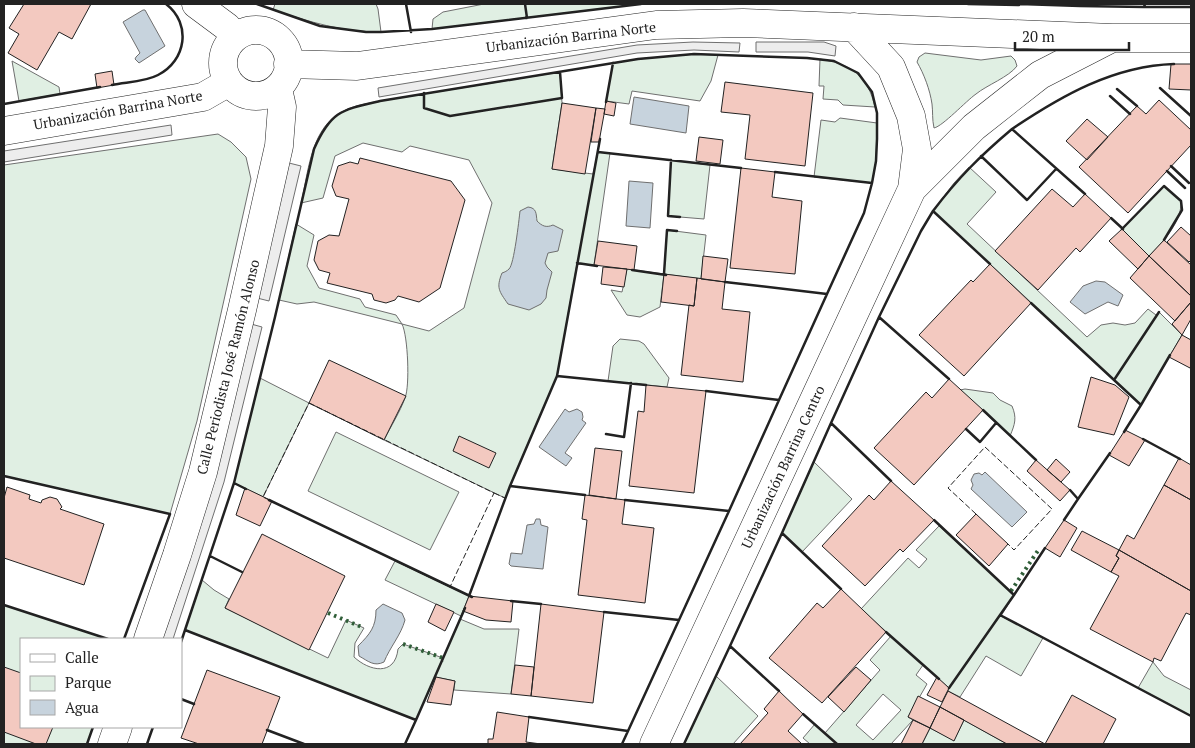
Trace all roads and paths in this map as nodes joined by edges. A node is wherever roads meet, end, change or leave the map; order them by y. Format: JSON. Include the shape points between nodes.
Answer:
{"nodes":[{"id":1,"x":196,"y":4,"type":"edge"},
{"id":2,"x":854,"y":27,"type":"junction"},
{"id":3,"x":233,"y":37,"type":"junction"},
{"id":4,"x":1112,"y":38,"type":"junction"},
{"id":5,"x":1191,"y":38,"type":"edge"},
{"id":6,"x":288,"y":64,"type":"junction"},
{"id":7,"x":229,"y":82,"type":"junction"},
{"id":8,"x":278,"y":89,"type":"junction"},
{"id":9,"x":4,"y":131,"type":"edge"},
{"id":10,"x":912,"y":189,"type":"junction"},
{"id":11,"x":148,"y":638,"type":"edge"},
{"id":12,"x":118,"y":728,"type":"edge"},
{"id":13,"x":112,"y":744,"type":"edge"},
{"id":14,"x":654,"y":744,"type":"edge"}],
"edges":[{"from":1,"to":3,"type":"street","via":[[227,27]]},
{"from":2,"to":4,"type":"street","name":"Urbanización Barrina Centro"},
{"from":2,"to":6,"type":"street","name":"Urbanización Barrina Norte","via":[[743,23],[656,25],[357,66]]},
{"from":2,"to":10,"type":"street","name":"Urbanización Barrina Centro","via":[[891,67],[911,116],[916,149]]},
{"from":3,"to":6,"type":"street","via":[[253,28],[274,34],[287,50]]},
{"from":3,"to":7,"type":"street","via":[[222,55],[223,76]]},
{"from":4,"to":5,"type":"street","name":"Urbanización Barrina Centro"},
{"from":4,"to":10,"type":"street","name":"Urbanización Barrina Centro","via":[[1040,75],[974,127]]},
{"from":6,"to":8,"type":"street","via":[[289,71]]},
{"from":7,"to":8,"type":"street","via":[[237,92],[258,98]]},
{"from":7,"to":9,"type":"street","name":"Urbanización Barrina Norte","via":[[203,97]]},
{"from":8,"to":11,"type":"street","name":"Calle Periodista José Ramón Alonso","via":[[282,107],[279,146],[242,310],[203,472]]},
{"from":10,"to":14,"type":"street","name":"Urbanización Barrina Centro"},
{"from":12,"to":13,"type":"street"}]}
